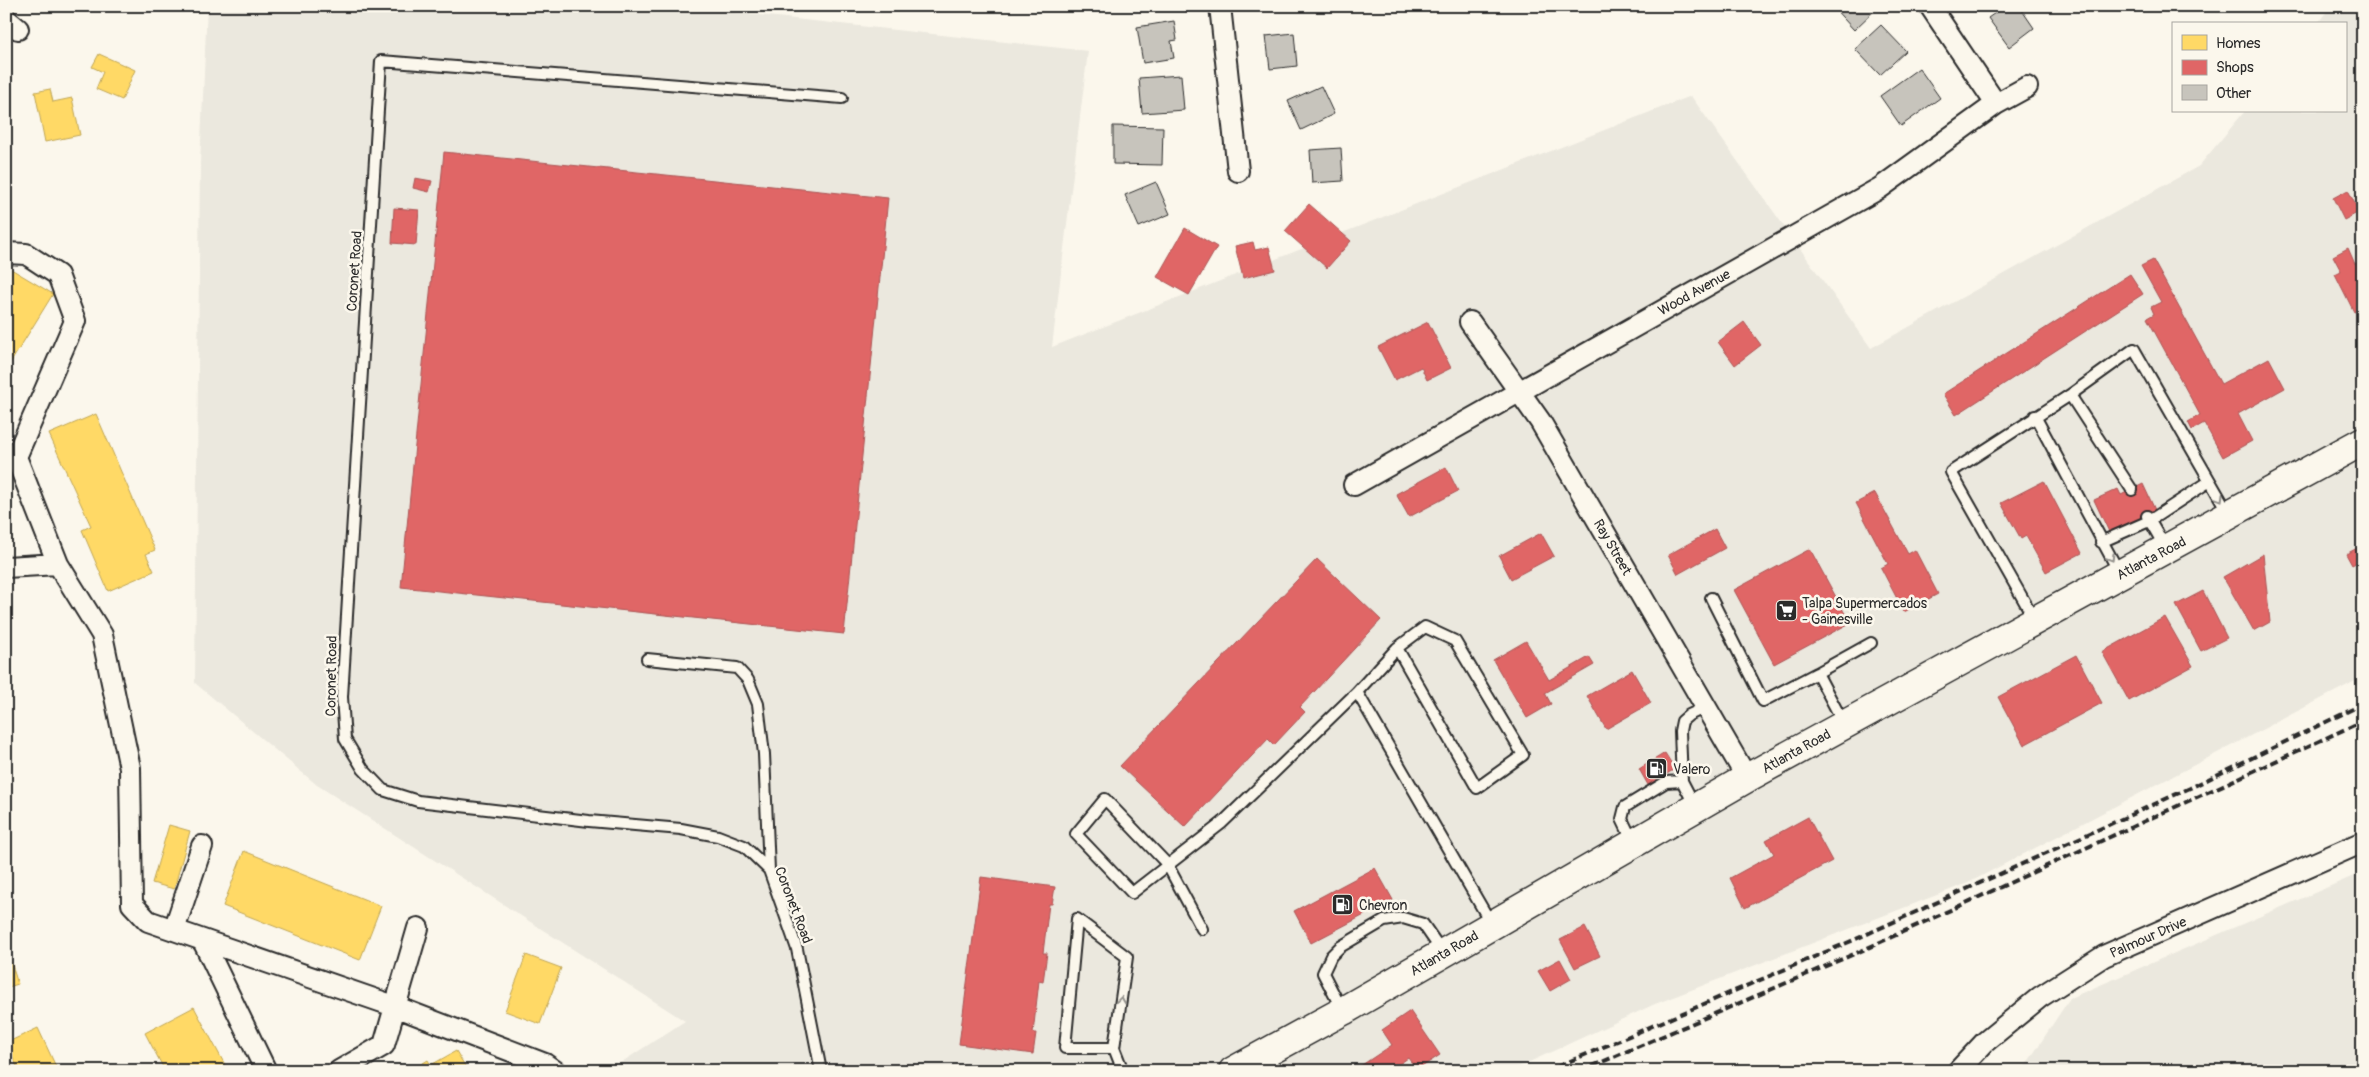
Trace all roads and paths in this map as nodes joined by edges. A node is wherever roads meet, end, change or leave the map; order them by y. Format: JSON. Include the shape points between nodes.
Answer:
{"nodes":[{"id":1,"x":1220,"y":6,"type":"edge"},
{"id":2,"x":1930,"y":6,"type":"edge"},
{"id":3,"x":2028,"y":87,"type":"dead end"},
{"id":4,"x":842,"y":98,"type":"dead end"},
{"id":5,"x":1996,"y":104,"type":"junction"},
{"id":6,"x":1238,"y":171,"type":"dead end"},
{"id":7,"x":6,"y":253,"type":"edge"},
{"id":8,"x":1470,"y":322,"type":"dead end"},
{"id":9,"x":1519,"y":390,"type":"junction"},
{"id":10,"x":2070,"y":394,"type":"junction"},
{"id":11,"x":2035,"y":416,"type":"junction"},
{"id":12,"x":2363,"y":440,"type":"edge"},
{"id":13,"x":11,"y":457,"type":"edge"},
{"id":14,"x":2210,"y":481,"type":"junction"},
{"id":15,"x":1354,"y":486,"type":"dead end"},
{"id":16,"x":2132,"y":490,"type":"dead end"},
{"id":17,"x":2230,"y":515,"type":"junction"},
{"id":18,"x":2148,"y":518,"type":"junction"},
{"id":19,"x":2101,"y":542,"type":"junction"},
{"id":20,"x":2167,"y":549,"type":"junction"},
{"id":21,"x":58,"y":564,"type":"junction"},
{"id":22,"x":6,"y":567,"type":"edge"},
{"id":23,"x":2120,"y":574,"type":"junction"},
{"id":24,"x":1711,"y":598,"type":"dead end"},
{"id":25,"x":2036,"y":621,"type":"junction"},
{"id":26,"x":1871,"y":643,"type":"dead end"},
{"id":27,"x":1397,"y":648,"type":"junction"},
{"id":28,"x":647,"y":659,"type":"dead end"},
{"id":29,"x":1817,"y":673,"type":"junction"},
{"id":30,"x":1357,"y":692,"type":"junction"},
{"id":31,"x":1706,"y":707,"type":"junction"},
{"id":32,"x":1845,"y":725,"type":"junction"},
{"id":33,"x":1747,"y":778,"type":"junction"},
{"id":34,"x":1682,"y":781,"type":"junction"},
{"id":35,"x":1696,"y":808,"type":"junction"},
{"id":36,"x":2363,"y":842,"type":"edge"},
{"id":37,"x":1634,"y":843,"type":"junction"},
{"id":38,"x":202,"y":846,"type":"dead end"},
{"id":39,"x":1167,"y":864,"type":"junction"},
{"id":40,"x":769,"y":870,"type":"junction"},
{"id":41,"x":1493,"y":925,"type":"junction"},
{"id":42,"x":418,"y":928,"type":"dead end"},
{"id":43,"x":1202,"y":929,"type":"dead end"},
{"id":44,"x":174,"y":930,"type":"junction"},
{"id":45,"x":203,"y":941,"type":"junction"},
{"id":46,"x":1443,"y":954,"type":"junction"},
{"id":47,"x":394,"y":1006,"type":"junction"},
{"id":48,"x":1342,"y":1011,"type":"junction"},
{"id":49,"x":1114,"y":1048,"type":"junction"},
{"id":50,"x":547,"y":1069,"type":"edge"},
{"id":51,"x":266,"y":1071,"type":"edge"},
{"id":52,"x":339,"y":1071,"type":"edge"},
{"id":53,"x":821,"y":1071,"type":"edge"},
{"id":54,"x":1123,"y":1071,"type":"edge"},
{"id":55,"x":1233,"y":1071,"type":"edge"},
{"id":56,"x":1958,"y":1071,"type":"edge"}],
"edges":[{"from":1,"to":6,"type":"street"},
{"from":2,"to":5,"type":"street"},
{"from":3,"to":5,"type":"street","name":"Wood Avenue"},
{"from":4,"to":40,"type":"lane","name":"Coronet Road","via":[[381,61],[342,697],[345,739],[363,769],[384,790],[418,801],[681,829],[718,836],[744,846]]},
{"from":5,"to":9,"type":"street","name":"Wood Avenue","via":[[1880,188]]},
{"from":7,"to":13,"type":"street","via":[[26,254],[58,275],[75,321]]},
{"from":8,"to":9,"type":"street","name":"Ray Street"},
{"from":9,"to":15,"type":"street","name":"Wood Avenue"},
{"from":9,"to":31,"type":"street","name":"Ray Street"},
{"from":10,"to":11,"type":"lane"},
{"from":10,"to":14,"type":"lane","via":[[2134,349]]},
{"from":10,"to":16,"type":"lane"},
{"from":11,"to":19,"type":"lane"},
{"from":11,"to":25,"type":"lane","via":[[1951,472]]},
{"from":12,"to":17,"type":"main road","name":"Atlanta Road"},
{"from":13,"to":21,"type":"street"},
{"from":14,"to":17,"type":"lane","one_way":true},
{"from":14,"to":18,"type":"lane"},
{"from":17,"to":20,"type":"main road","name":"Atlanta Road"},
{"from":18,"to":19,"type":"lane"},
{"from":18,"to":20,"type":"lane"},
{"from":19,"to":23,"type":"lane","one_way":true},
{"from":20,"to":23,"type":"main road","name":"Atlanta Road"},
{"from":21,"to":22,"type":"street"},
{"from":21,"to":44,"type":"street","via":[[102,635],[130,768],[132,904],[148,921]]},
{"from":23,"to":25,"type":"main road","name":"Atlanta Road"},
{"from":24,"to":29,"type":"lane","via":[[1762,701]]},
{"from":25,"to":32,"type":"main road","name":"Atlanta Road"},
{"from":26,"to":29,"type":"lane"},
{"from":27,"to":27,"type":"lane","via":[[1425,627],[1455,641],[1523,754],[1477,788]]},
{"from":27,"to":30,"type":"lane"},
{"from":28,"to":40,"type":"lane","via":[[737,668],[748,680],[758,704],[764,754]]},
{"from":29,"to":32,"type":"lane"},
{"from":30,"to":39,"type":"lane","via":[[1222,823]]},
{"from":30,"to":41,"type":"lane"},
{"from":31,"to":33,"type":"street","name":"Ray Street"},
{"from":31,"to":34,"type":"lane","via":[[1682,721]]},
{"from":32,"to":33,"type":"main road","name":"Atlanta Road"},
{"from":33,"to":35,"type":"main road","name":"Atlanta Road"},
{"from":34,"to":35,"type":"lane"},
{"from":34,"to":37,"type":"lane","via":[[1666,782],[1625,807],[1622,819]]},
{"from":35,"to":37,"type":"main road","name":"Atlanta Road"},
{"from":36,"to":56,"type":"street","name":"Palmour Drive","via":[[2104,956],[2040,997],[1985,1042]]},
{"from":37,"to":41,"type":"main road","name":"Atlanta Road"},
{"from":38,"to":44,"type":"street"},
{"from":39,"to":39,"type":"lane","via":[[1132,893],[1076,834],[1105,800]]},
{"from":39,"to":43,"type":"lane"},
{"from":40,"to":53,"type":"lane","name":"Coronet Road","via":[[797,949]]},
{"from":41,"to":46,"type":"main road","name":"Atlanta Road"},
{"from":42,"to":47,"type":"street"},
{"from":44,"to":45,"type":"street"},
{"from":45,"to":47,"type":"street"},
{"from":45,"to":51,"type":"street"},
{"from":46,"to":48,"type":"main road","name":"Atlanta Road"},
{"from":46,"to":48,"type":"lane","via":[[1423,924],[1403,918],[1384,920],[1340,947],[1331,956],[1323,973]]},
{"from":47,"to":50,"type":"street"},
{"from":47,"to":52,"type":"street","via":[[384,1045]]},
{"from":48,"to":55,"type":"main road","name":"Atlanta Road"},
{"from":49,"to":49,"type":"lane","one_way":true,"via":[[1127,957],[1077,919],[1065,1048]]},
{"from":49,"to":54,"type":"lane"}]}
